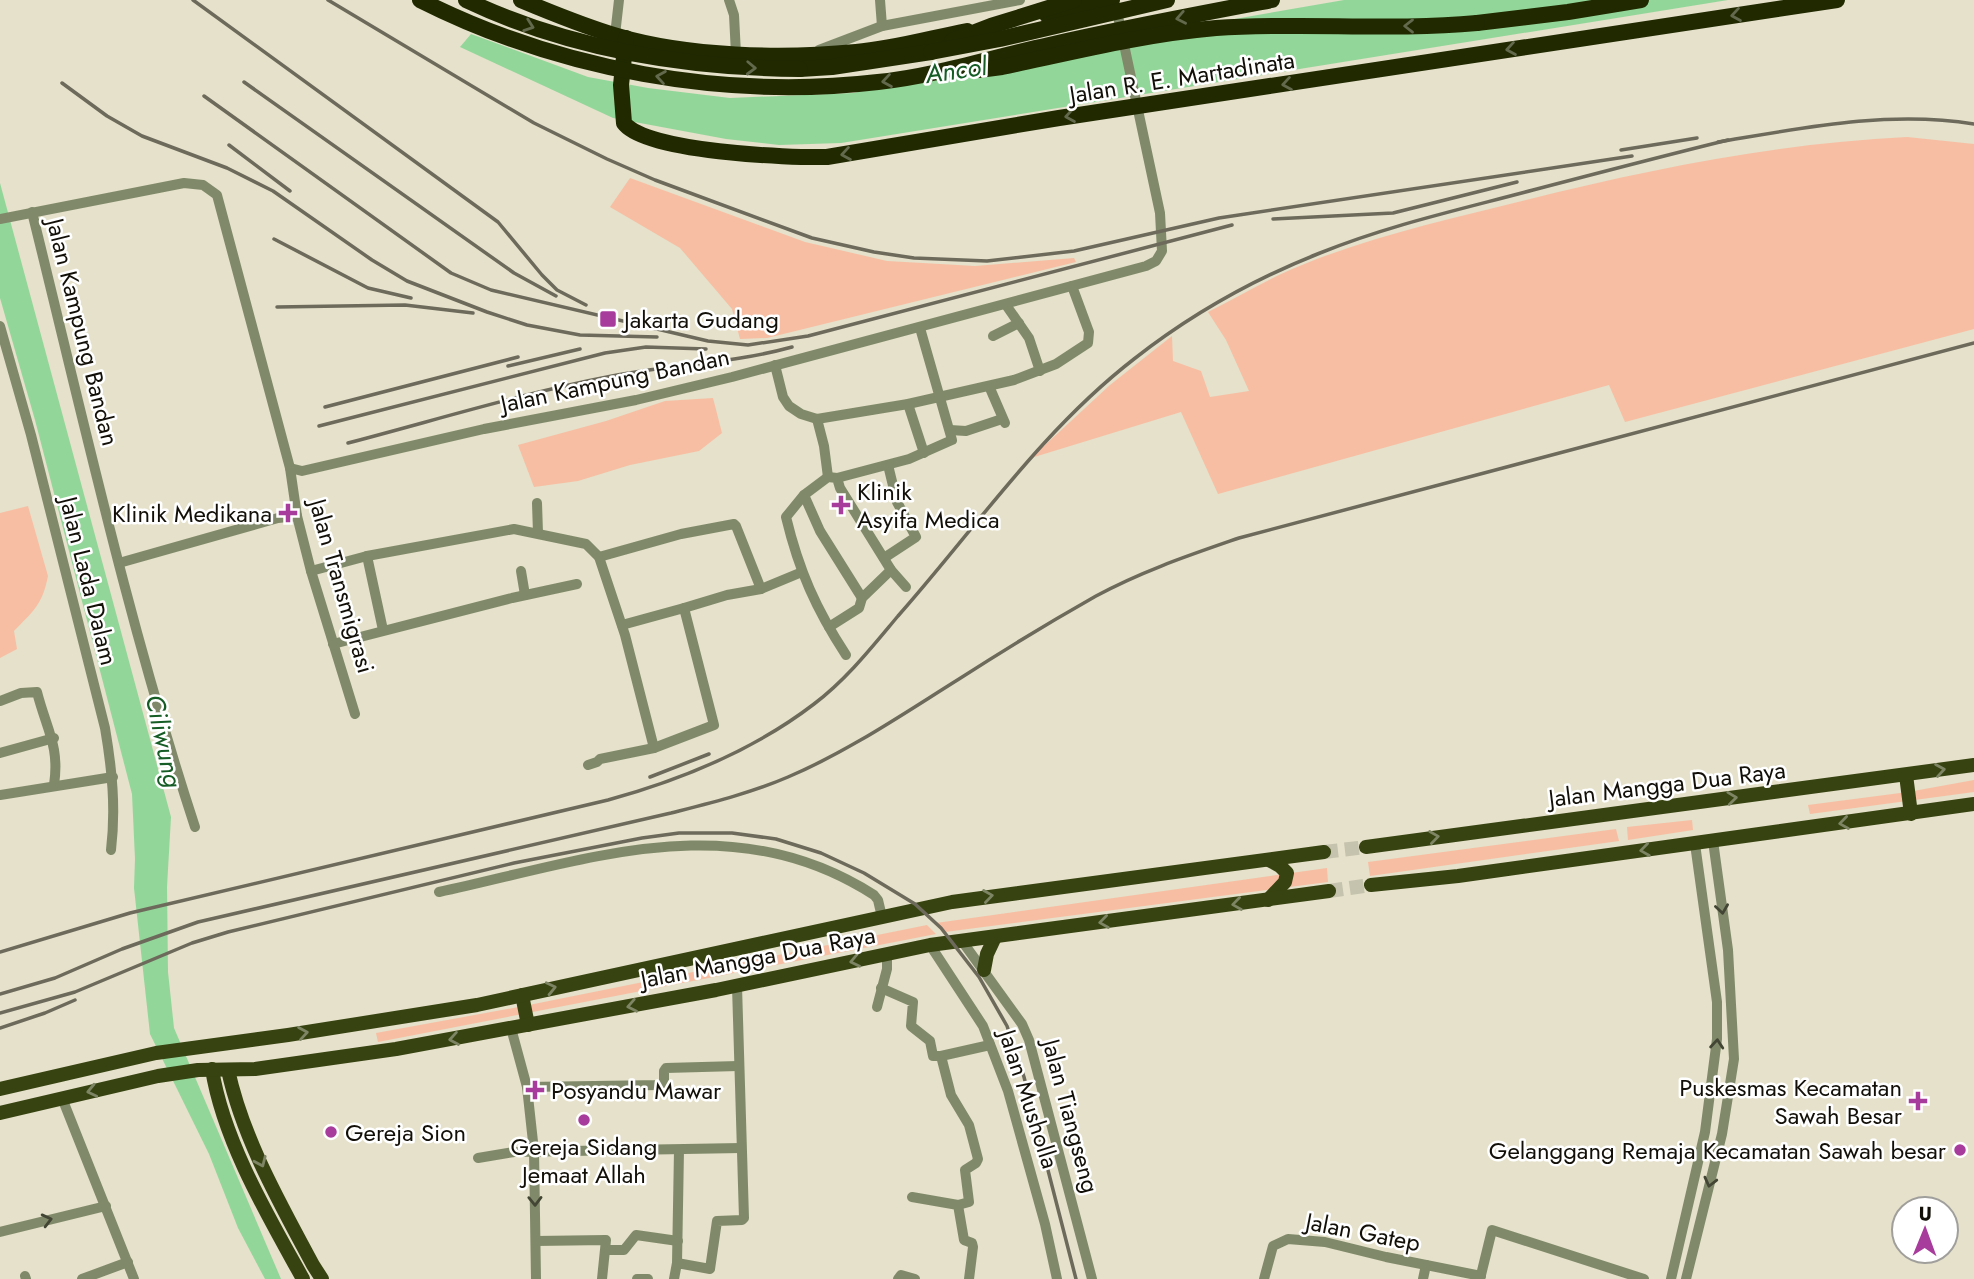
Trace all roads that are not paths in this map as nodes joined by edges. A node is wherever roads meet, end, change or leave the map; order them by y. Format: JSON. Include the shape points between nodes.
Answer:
{"nodes":[{"id":1,"x":420,"y":0,"type":"edge"},
{"id":2,"x":466,"y":0,"type":"edge"},
{"id":3,"x":521,"y":0,"type":"edge"},
{"id":4,"x":619,"y":0,"type":"edge"},
{"id":5,"x":729,"y":0,"type":"edge"},
{"id":6,"x":880,"y":0,"type":"edge"},
{"id":7,"x":1020,"y":0,"type":"edge"},
{"id":8,"x":1074,"y":0,"type":"edge"},
{"id":9,"x":1167,"y":0,"type":"edge"},
{"id":10,"x":1272,"y":0,"type":"edge"},
{"id":11,"x":1642,"y":0,"type":"edge"},
{"id":12,"x":1837,"y":0,"type":"edge"},
{"id":13,"x":1111,"y":2,"type":"edge"},
{"id":14,"x":882,"y":26,"type":"junction"},
{"id":15,"x":622,"y":40,"type":"junction"},
{"id":16,"x":931,"y":52,"type":"junction"},
{"id":17,"x":736,"y":54,"type":"junction"},
{"id":18,"x":807,"y":55,"type":"junction"},
{"id":19,"x":921,"y":75,"type":"junction"},
{"id":20,"x":1137,"y":103,"type":"junction"},
{"id":21,"x":32,"y":212,"type":"junction"},
{"id":22,"x":0,"y":219,"type":"edge"},
{"id":23,"x":1072,"y":286,"type":"junction"},
{"id":24,"x":1006,"y":305,"type":"junction"},
{"id":25,"x":1019,"y":323,"type":"junction"},
{"id":26,"x":0,"y":326,"type":"edge"},
{"id":27,"x":920,"y":328,"type":"junction"},
{"id":28,"x":993,"y":336,"type":"dead end"},
{"id":29,"x":775,"y":365,"type":"junction"},
{"id":30,"x":1040,"y":371,"type":"junction"},
{"id":31,"x":989,"y":386,"type":"junction"},
{"id":32,"x":940,"y":398,"type":"junction"},
{"id":33,"x":908,"y":404,"type":"junction"},
{"id":34,"x":817,"y":419,"type":"junction"},
{"id":35,"x":950,"y":430,"type":"junction"},
{"id":36,"x":924,"y":453,"type":"junction"},
{"id":37,"x":888,"y":465,"type":"junction"},
{"id":38,"x":290,"y":468,"type":"junction"},
{"id":39,"x":832,"y":478,"type":"junction"},
{"id":40,"x":804,"y":495,"type":"junction"},
{"id":41,"x":537,"y":503,"type":"dead end"},
{"id":42,"x":297,"y":516,"type":"junction"},
{"id":43,"x":538,"y":533,"type":"junction"},
{"id":44,"x":367,"y":556,"type":"junction"},
{"id":45,"x":599,"y":557,"type":"junction"},
{"id":46,"x":884,"y":558,"type":"junction"},
{"id":47,"x":119,"y":563,"type":"junction"},
{"id":48,"x":891,"y":570,"type":"junction"},
{"id":49,"x":311,"y":571,"type":"junction"},
{"id":50,"x":521,"y":571,"type":"dead end"},
{"id":51,"x":802,"y":572,"type":"junction"},
{"id":52,"x":577,"y":584,"type":"dead end"},
{"id":53,"x":906,"y":587,"type":"dead end"},
{"id":54,"x":761,"y":589,"type":"junction"},
{"id":55,"x":525,"y":595,"type":"junction"},
{"id":56,"x":862,"y":598,"type":"junction"},
{"id":57,"x":684,"y":608,"type":"junction"},
{"id":58,"x":622,"y":625,"type":"junction"},
{"id":59,"x":829,"y":627,"type":"junction"},
{"id":60,"x":383,"y":630,"type":"junction"},
{"id":61,"x":333,"y":644,"type":"junction"},
{"id":62,"x":846,"y":655,"type":"dead end"},
{"id":63,"x":0,"y":701,"type":"edge"},
{"id":64,"x":355,"y":714,"type":"dead end"},
{"id":65,"x":54,"y":738,"type":"junction"},
{"id":66,"x":654,"y":748,"type":"junction"},
{"id":67,"x":0,"y":753,"type":"edge"},
{"id":68,"x":587,"y":765,"type":"dead end"},
{"id":69,"x":1974,"y":765,"type":"edge"},
{"id":70,"x":1906,"y":775,"type":"junction"},
{"id":71,"x":113,"y":777,"type":"junction"},
{"id":72,"x":54,"y":785,"type":"junction"},
{"id":73,"x":0,"y":794,"type":"edge"},
{"id":74,"x":1974,"y":804,"type":"edge"},
{"id":75,"x":1911,"y":814,"type":"junction"},
{"id":76,"x":195,"y":827,"type":"dead end"},
{"id":77,"x":1713,"y":841,"type":"junction"},
{"id":78,"x":1695,"y":844,"type":"junction"},
{"id":79,"x":1366,"y":847,"type":"tunnel mouth"},
{"id":80,"x":111,"y":850,"type":"dead end"},
{"id":81,"x":1324,"y":852,"type":"tunnel mouth"},
{"id":82,"x":1269,"y":860,"type":"junction"},
{"id":83,"x":1371,"y":885,"type":"tunnel mouth"},
{"id":84,"x":1329,"y":891,"type":"tunnel mouth"},
{"id":85,"x":439,"y":892,"type":"dead end"},
{"id":86,"x":1268,"y":900,"type":"junction"},
{"id":87,"x":882,"y":917,"type":"junction"},
{"id":88,"x":995,"y":937,"type":"junction"},
{"id":89,"x":962,"y":941,"type":"junction"},
{"id":90,"x":930,"y":945,"type":"junction"},
{"id":91,"x":887,"y":954,"type":"junction"},
{"id":92,"x":984,"y":970,"type":"junction"},
{"id":93,"x":737,"y":986,"type":"junction"},
{"id":94,"x":881,"y":988,"type":"junction"},
{"id":95,"x":522,"y":995,"type":"junction"},
{"id":96,"x":877,"y":1007,"type":"dead end"},
{"id":97,"x":528,"y":1025,"type":"junction"},
{"id":98,"x":511,"y":1028,"type":"junction"},
{"id":99,"x":990,"y":1045,"type":"junction"},
{"id":100,"x":941,"y":1056,"type":"junction"},
{"id":101,"x":738,"y":1066,"type":"junction"},
{"id":102,"x":205,"y":1070,"type":"junction"},
{"id":103,"x":228,"y":1070,"type":"junction"},
{"id":104,"x":527,"y":1087,"type":"junction"},
{"id":105,"x":0,"y":1089,"type":"edge"},
{"id":106,"x":62,"y":1098,"type":"junction"},
{"id":107,"x":0,"y":1113,"type":"edge"},
{"id":108,"x":741,"y":1147,"type":"junction"},
{"id":109,"x":679,"y":1150,"type":"junction"},
{"id":110,"x":534,"y":1152,"type":"junction"},
{"id":111,"x":478,"y":1158,"type":"dead end"},
{"id":112,"x":277,"y":1196,"type":"junction"},
{"id":113,"x":912,"y":1197,"type":"dead end"},
{"id":114,"x":261,"y":1202,"type":"junction"},
{"id":115,"x":958,"y":1205,"type":"junction"},
{"id":116,"x":106,"y":1206,"type":"junction"},
{"id":117,"x":0,"y":1232,"type":"edge"},
{"id":118,"x":536,"y":1241,"type":"junction"},
{"id":119,"x":678,"y":1241,"type":"junction"},
{"id":120,"x":606,"y":1250,"type":"junction"},
{"id":121,"x":128,"y":1262,"type":"junction"},
{"id":122,"x":677,"y":1263,"type":"junction"},
{"id":123,"x":1426,"y":1265,"type":"junction"},
{"id":124,"x":1481,"y":1277,"type":"edge"},
{"id":125,"x":82,"y":1279,"type":"edge"},
{"id":126,"x":134,"y":1279,"type":"edge"},
{"id":127,"x":303,"y":1279,"type":"edge"},
{"id":128,"x":322,"y":1279,"type":"edge"},
{"id":129,"x":536,"y":1279,"type":"edge"},
{"id":130,"x":602,"y":1279,"type":"edge"},
{"id":131,"x":637,"y":1279,"type":"edge"},
{"id":132,"x":648,"y":1279,"type":"edge"},
{"id":133,"x":674,"y":1279,"type":"edge"},
{"id":134,"x":898,"y":1279,"type":"edge"},
{"id":135,"x":915,"y":1279,"type":"edge"},
{"id":136,"x":969,"y":1279,"type":"edge"},
{"id":137,"x":1057,"y":1279,"type":"edge"},
{"id":138,"x":1093,"y":1279,"type":"edge"},
{"id":139,"x":1264,"y":1279,"type":"edge"},
{"id":140,"x":1423,"y":1279,"type":"edge"},
{"id":141,"x":1644,"y":1279,"type":"edge"},
{"id":142,"x":1671,"y":1279,"type":"edge"},
{"id":143,"x":1686,"y":1279,"type":"edge"}],
"edges":[{"from":19,"to":1,"type":"highway","one_way":true,"bridge":true,"via":[[789,87],[691,81],[551,51]]},
{"from":2,"to":16,"type":"highway","one_way":true,"bridge":true,"via":[[552,34],[690,64],[800,69]]},
{"from":3,"to":15,"type":"highway"},
{"from":4,"to":15,"type":"street"},
{"from":5,"to":17,"type":"street"},
{"from":6,"to":14,"type":"street"},
{"from":7,"to":14,"type":"street"},
{"from":8,"to":16,"type":"highway","bridge":true,"via":[[961,36]]},
{"from":9,"to":16,"type":"highway","bridge":true},
{"from":10,"to":19,"type":"highway","one_way":true,"bridge":true},
{"from":11,"to":19,"type":"highway","one_way":true,"bridge":true,"via":[[1443,26],[1217,29],[1143,38],[1002,67]]},
{"from":12,"to":20,"type":"highway","name":"Jalan R. E. Martadinata","one_way":true},
{"from":13,"to":18,"type":"highway","via":[[880,49]]},
{"from":13,"to":20,"type":"street","name":"Jalan Kampung Bandan"},
{"from":14,"to":18,"type":"street"},
{"from":15,"to":17,"type":"highway"},
{"from":20,"to":15,"type":"highway","name":"Jalan R. E. Martadinata","one_way":true,"bridge":true,"via":[[827,157],[788,158],[691,147],[641,136],[624,123]]},
{"from":17,"to":18,"type":"highway"},
{"from":20,"to":23,"type":"street","name":"Jalan Kampung Bandan","via":[[1160,213],[1162,251],[1146,266]]},
{"from":21,"to":22,"type":"street","name":"Jalan Kampung Bandan"},
{"from":21,"to":38,"type":"street","name":"Jalan Kampung Bandan","via":[[184,183],[203,185],[217,195]]},
{"from":21,"to":47,"type":"street","name":"Jalan Kampung Bandan"},
{"from":23,"to":24,"type":"street","name":"Jalan Kampung Bandan"},
{"from":23,"to":30,"type":"street","via":[[1089,332],[1088,343]]},
{"from":24,"to":25,"type":"street"},
{"from":24,"to":27,"type":"street","name":"Jalan Kampung Bandan"},
{"from":25,"to":28,"type":"street"},
{"from":25,"to":30,"type":"street"},
{"from":26,"to":71,"type":"street","name":"Jalan Lada Dalam","via":[[105,728]]},
{"from":27,"to":29,"type":"street","name":"Jalan Kampung Bandan"},
{"from":27,"to":32,"type":"street"},
{"from":29,"to":34,"type":"street","via":[[789,406]]},
{"from":29,"to":38,"type":"street","name":"Jalan Kampung Bandan","via":[[636,400],[302,471]]},
{"from":30,"to":31,"type":"street"},
{"from":31,"to":32,"type":"street"},
{"from":31,"to":35,"type":"street","via":[[1003,421],[966,431]]},
{"from":32,"to":33,"type":"street"},
{"from":32,"to":35,"type":"street"},
{"from":33,"to":34,"type":"street"},
{"from":33,"to":36,"type":"street"},
{"from":34,"to":39,"type":"street"},
{"from":35,"to":36,"type":"street","via":[[952,440]]},
{"from":36,"to":37,"type":"street"},
{"from":37,"to":39,"type":"street"},
{"from":37,"to":46,"type":"street","via":[[897,502],[916,537]]},
{"from":38,"to":42,"type":"street","name":"Jalan Transmigrasi"},
{"from":39,"to":40,"type":"street"},
{"from":39,"to":46,"type":"street"},
{"from":40,"to":51,"type":"street","via":[[786,516]]},
{"from":40,"to":56,"type":"street","via":[[820,531]]},
{"from":41,"to":43,"type":"street"},
{"from":42,"to":47,"type":"street"},
{"from":42,"to":49,"type":"street","name":"Jalan Transmigrasi"},
{"from":43,"to":44,"type":"street"},
{"from":43,"to":45,"type":"street","via":[[586,544]]},
{"from":44,"to":49,"type":"street"},
{"from":44,"to":60,"type":"street"},
{"from":45,"to":54,"type":"street","via":[[734,524]]},
{"from":45,"to":58,"type":"street"},
{"from":46,"to":48,"type":"street"},
{"from":47,"to":76,"type":"street","name":"Jalan Kampung Bandan"},
{"from":48,"to":53,"type":"street"},
{"from":48,"to":56,"type":"street"},
{"from":49,"to":61,"type":"street","name":"Jalan Transmigrasi"},
{"from":50,"to":55,"type":"street"},
{"from":51,"to":54,"type":"street"},
{"from":51,"to":59,"type":"street"},
{"from":52,"to":55,"type":"street"},
{"from":54,"to":57,"type":"street"},
{"from":55,"to":60,"type":"street"},
{"from":56,"to":59,"type":"street","via":[[859,608]]},
{"from":57,"to":58,"type":"street"},
{"from":57,"to":66,"type":"street","via":[[714,725]]},
{"from":58,"to":66,"type":"street"},
{"from":59,"to":62,"type":"street"},
{"from":60,"to":61,"type":"street"},
{"from":61,"to":64,"type":"street","name":"Jalan Transmigrasi"},
{"from":63,"to":65,"type":"street","via":[[37,692]]},
{"from":65,"to":67,"type":"street"},
{"from":65,"to":72,"type":"street"},
{"from":66,"to":68,"type":"street"},
{"from":70,"to":69,"type":"main road","name":"Jalan Mangga Dua Raya","one_way":true},
{"from":70,"to":75,"type":"main road"},
{"from":79,"to":70,"type":"main road","name":"Jalan Mangga Dua Raya","one_way":true},
{"from":71,"to":72,"type":"street"},
{"from":71,"to":80,"type":"street","name":"Jalan Lada Dalam"},
{"from":72,"to":73,"type":"street"},
{"from":74,"to":75,"type":"main road"},
{"from":75,"to":77,"type":"main road","one_way":true},
{"from":77,"to":78,"type":"main road"},
{"from":77,"to":143,"type":"street","one_way":true,"via":[[1728,950],[1734,1059],[1722,1134]]},
{"from":78,"to":83,"type":"main road","one_way":true},
{"from":142,"to":78,"type":"street","one_way":true,"via":[[1705,1132],[1717,1040],[1717,1002]]},
{"from":81,"to":82,"type":"main road","name":"Jalan Mangga Dua Raya"},
{"from":82,"to":86,"type":"main road","via":[[1287,873],[1285,882]]},
{"from":87,"to":82,"type":"main road","name":"Jalan Mangga Dua Raya","one_way":true,"via":[[992,895]]},
{"from":84,"to":86,"type":"main road","name":"Jalan Mangga Dua Raya"},
{"from":85,"to":87,"type":"street","via":[[600,855],[663,846],[734,845],[796,858],[835,873],[874,895]]},
{"from":86,"to":88,"type":"main road","name":"Jalan Mangga Dua Raya","one_way":true},
{"from":95,"to":87,"type":"main road","name":"Jalan Mangga Dua Raya","one_way":true},
{"from":88,"to":89,"type":"main road","name":"Jalan Mangga Dua Raya"},
{"from":88,"to":92,"type":"main road"},
{"from":89,"to":90,"type":"main road","name":"Jalan Mangga Dua Raya"},
{"from":89,"to":92,"type":"street","name":"Jalan Tiangseng"},
{"from":90,"to":91,"type":"main road","name":"Jalan Mangga Dua Raya"},
{"from":90,"to":99,"type":"street","name":"Jalan Musholla","via":[[983,1026]]},
{"from":91,"to":93,"type":"main road","name":"Jalan Mangga Dua Raya","one_way":true},
{"from":91,"to":94,"type":"street"},
{"from":92,"to":138,"type":"street","name":"Jalan Tiangseng","via":[[1029,1040]]},
{"from":93,"to":97,"type":"main road","name":"Jalan Mangga Dua Raya","one_way":true},
{"from":93,"to":101,"type":"street"},
{"from":94,"to":96,"type":"street"},
{"from":94,"to":100,"type":"street","via":[[913,1002],[911,1026],[930,1041],[933,1056]]},
{"from":95,"to":97,"type":"main road"},
{"from":105,"to":95,"type":"main road","name":"Jalan Mangga Dua Raya","one_way":true,"via":[[156,1053]]},
{"from":97,"to":98,"type":"main road","name":"Jalan Mangga Dua Raya"},
{"from":98,"to":103,"type":"main road","name":"Jalan Mangga Dua Raya","one_way":true,"via":[[288,1066]]},
{"from":98,"to":104,"type":"street"},
{"from":99,"to":100,"type":"street"},
{"from":99,"to":137,"type":"street","name":"Jalan Musholla","via":[[1008,1091]]},
{"from":100,"to":115,"type":"street","via":[[951,1095],[969,1125],[977,1153],[976,1163],[965,1170],[969,1202]]},
{"from":101,"to":104,"type":"street","via":[[666,1068],[661,1085]]},
{"from":101,"to":108,"type":"street"},
{"from":102,"to":103,"type":"main road","name":"Jalan Mangga Dua Raya"},
{"from":102,"to":106,"type":"main road","name":"Jalan Mangga Dua Raya","one_way":true},
{"from":102,"to":114,"type":"main road"},
{"from":103,"to":112,"type":"main road","one_way":true,"via":[[235,1099]]},
{"from":104,"to":110,"type":"street"},
{"from":106,"to":107,"type":"main road","name":"Jalan Mangga Dua Raya"},
{"from":106,"to":116,"type":"street"},
{"from":108,"to":109,"type":"street"},
{"from":108,"to":122,"type":"street","via":[[744,1218],[717,1221],[710,1269]]},
{"from":109,"to":110,"type":"street"},
{"from":109,"to":119,"type":"street"},
{"from":110,"to":111,"type":"street"},
{"from":110,"to":118,"type":"street","one_way":true},
{"from":112,"to":114,"type":"main road"},
{"from":112,"to":128,"type":"main road"},
{"from":113,"to":115,"type":"street"},
{"from":114,"to":127,"type":"main road"},
{"from":115,"to":136,"type":"street","via":[[964,1240],[973,1247]]},
{"from":117,"to":116,"type":"street","one_way":true},
{"from":116,"to":121,"type":"street"},
{"from":118,"to":120,"type":"street","via":[[605,1240]]},
{"from":118,"to":129,"type":"street"},
{"from":119,"to":120,"type":"street","via":[[636,1235],[624,1250]]},
{"from":119,"to":122,"type":"street"},
{"from":120,"to":130,"type":"street"},
{"from":121,"to":125,"type":"street"},
{"from":121,"to":126,"type":"street"},
{"from":122,"to":133,"type":"street"},
{"from":123,"to":124,"type":"street","name":"Jalan Gatep"},
{"from":123,"to":139,"type":"street","name":"Jalan Gatep","via":[[1325,1242],[1288,1239],[1273,1246]]},
{"from":123,"to":140,"type":"street"},
{"from":124,"to":141,"type":"street","via":[[1492,1230]]},
{"from":131,"to":132,"type":"street"},
{"from":134,"to":135,"type":"street","via":[[900,1275]]}]}
